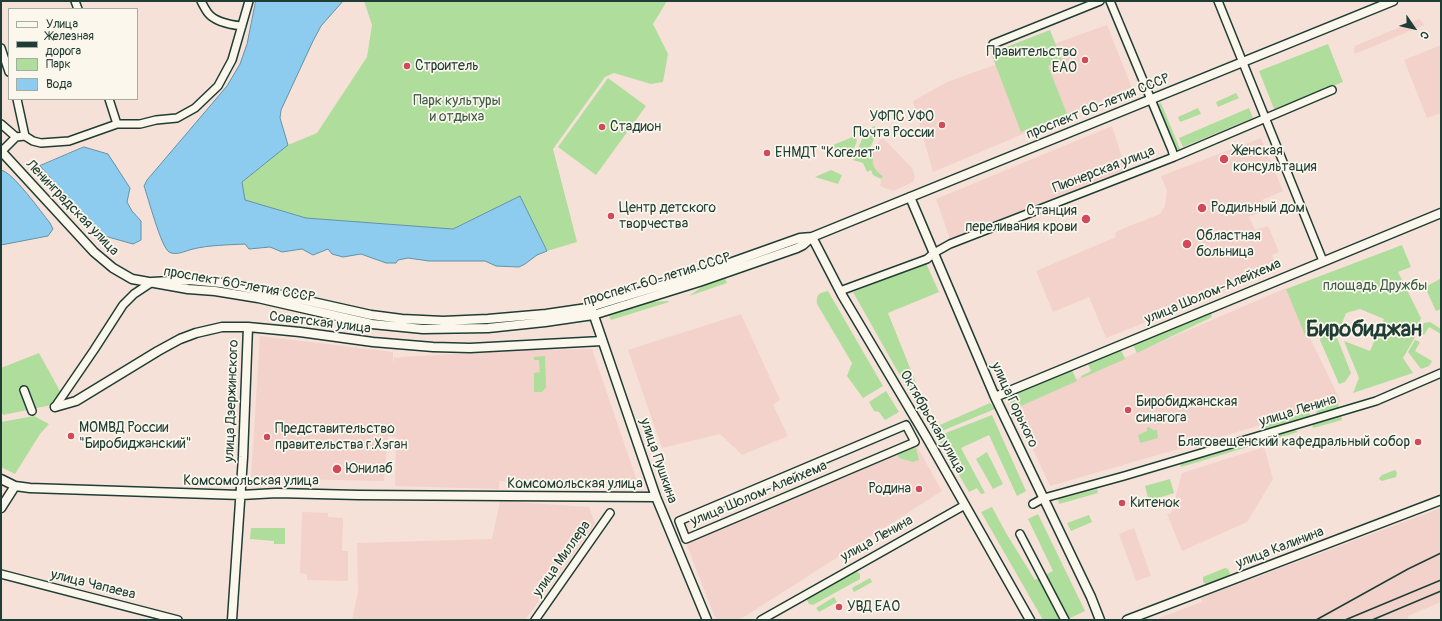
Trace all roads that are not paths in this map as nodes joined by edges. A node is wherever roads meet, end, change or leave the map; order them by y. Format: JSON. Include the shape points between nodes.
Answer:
{"nodes":[{"id":1,"x":201,"y":1,"type":"edge"},
{"id":2,"x":249,"y":1,"type":"edge"},
{"id":3,"x":1100,"y":1,"type":"edge"},
{"id":4,"x":1110,"y":1,"type":"edge"},
{"id":5,"x":1218,"y":1,"type":"edge"},
{"id":6,"x":1393,"y":1,"type":"edge"},
{"id":7,"x":242,"y":26,"type":"junction"},
{"id":8,"x":994,"y":44,"type":"dead end"},
{"id":9,"x":1,"y":48,"type":"edge"},
{"id":10,"x":1243,"y":62,"type":"junction"},
{"id":11,"x":8,"y":69,"type":"edge"},
{"id":12,"x":1332,"y":90,"type":"dead end"},
{"id":13,"x":17,"y":100,"type":"edge"},
{"id":14,"x":109,"y":100,"type":"edge"},
{"id":15,"x":1151,"y":100,"type":"junction"},
{"id":16,"x":1265,"y":119,"type":"junction"},
{"id":17,"x":1,"y":124,"type":"edge"},
{"id":18,"x":117,"y":124,"type":"junction"},
{"id":19,"x":25,"y":136,"type":"junction"},
{"id":20,"x":16,"y":137,"type":"junction"},
{"id":21,"x":1,"y":152,"type":"edge"},
{"id":22,"x":1174,"y":157,"type":"junction"},
{"id":23,"x":910,"y":197,"type":"junction"},
{"id":24,"x":1441,"y":212,"type":"edge"},
{"id":25,"x":812,"y":236,"type":"junction"},
{"id":26,"x":934,"y":253,"type":"junction"},
{"id":27,"x":1323,"y":261,"type":"junction"},
{"id":28,"x":152,"y":282,"type":"junction"},
{"id":29,"x":840,"y":291,"type":"junction"},
{"id":30,"x":592,"y":311,"type":"junction"},
{"id":31,"x":248,"y":327,"type":"junction"},
{"id":32,"x":602,"y":341,"type":"junction"},
{"id":33,"x":1441,"y":373,"type":"edge"},
{"id":34,"x":24,"y":390,"type":"dead end"},
{"id":35,"x":995,"y":397,"type":"junction"},
{"id":36,"x":55,"y":407,"type":"joint"},
{"id":37,"x":32,"y":411,"type":"dead end"},
{"id":38,"x":906,"y":425,"type":"joint"},
{"id":39,"x":1,"y":479,"type":"edge"},
{"id":40,"x":15,"y":486,"type":"junction"},
{"id":41,"x":241,"y":495,"type":"junction"},
{"id":42,"x":656,"y":497,"type":"junction"},
{"id":43,"x":1044,"y":498,"type":"junction"},
{"id":44,"x":1441,"y":500,"type":"edge"},
{"id":45,"x":1033,"y":504,"type":"dead end"},
{"id":46,"x":965,"y":505,"type":"junction"},
{"id":47,"x":1,"y":508,"type":"edge"},
{"id":48,"x":610,"y":513,"type":"dead end"},
{"id":49,"x":1020,"y":534,"type":"dead end"},
{"id":50,"x":1,"y":574,"type":"edge"},
{"id":51,"x":178,"y":620,"type":"edge"},
{"id":52,"x":232,"y":620,"type":"edge"},
{"id":53,"x":535,"y":620,"type":"edge"},
{"id":54,"x":707,"y":620,"type":"edge"},
{"id":55,"x":761,"y":620,"type":"edge"},
{"id":56,"x":1030,"y":620,"type":"edge"},
{"id":57,"x":1065,"y":620,"type":"edge"},
{"id":58,"x":1100,"y":620,"type":"edge"},
{"id":59,"x":1127,"y":620,"type":"edge"}],
"edges":[{"from":1,"to":7,"type":"street","via":[[208,14]]},
{"from":2,"to":7,"type":"street"},
{"from":3,"to":8,"type":"street"},
{"from":4,"to":15,"type":"street"},
{"from":5,"to":10,"type":"street"},
{"from":6,"to":10,"type":"main road","name":"проспект 60-летия СССР"},
{"from":7,"to":18,"type":"street","via":[[232,60],[218,86],[194,108],[177,118],[140,124]]},
{"from":9,"to":11,"type":"street"},
{"from":10,"to":15,"type":"main road","name":"проспект 60-летия СССР"},
{"from":10,"to":16,"type":"street"},
{"from":12,"to":16,"type":"street","name":"Пионерская улица"},
{"from":13,"to":19,"type":"street"},
{"from":14,"to":18,"type":"street"},
{"from":15,"to":22,"type":"street"},
{"from":15,"to":23,"type":"main road","name":"проспект 60-летия СССР"},
{"from":16,"to":22,"type":"street","name":"Пионерская улица"},
{"from":16,"to":27,"type":"street"},
{"from":17,"to":20,"type":"street"},
{"from":18,"to":19,"type":"street","via":[[69,141],[41,143]]},
{"from":19,"to":20,"type":"street"},
{"from":20,"to":21,"type":"street","name":"Ленинградская улица"},
{"from":21,"to":28,"type":"main road","name":"Ленинградская улица","via":[[113,268],[132,279]]},
{"from":22,"to":26,"type":"street","name":"Пионерская улица","via":[[950,244]]},
{"from":23,"to":25,"type":"main road","name":"проспект 60-летия СССР"},
{"from":23,"to":26,"type":"main road","name":"улица Горького"},
{"from":24,"to":27,"type":"main road","name":"улица Шолом-Алейхема"},
{"from":25,"to":29,"type":"main road","name":"Октябрьская улица"},
{"from":25,"to":30,"type":"main road","name":"проспект 60-летия СССР"},
{"from":25,"to":30,"type":"main road","name":"проспект 60-летия СССР","via":[[797,248],[699,282],[604,312]]},
{"from":26,"to":29,"type":"street","name":"Пионерская улица","via":[[927,259]]},
{"from":26,"to":35,"type":"main road","name":"улица Горького"},
{"from":27,"to":35,"type":"main road","name":"улица Шолом-Алейхема"},
{"from":28,"to":30,"type":"main road","name":"проспект 60-летия СССР","via":[[188,289],[259,294],[402,319],[488,320]]},
{"from":28,"to":36,"type":"street","via":[[123,305]]},
{"from":29,"to":46,"type":"main road","name":"Октябрьская улица"},
{"from":30,"to":32,"type":"main road","name":"улица Пушкина"},
{"from":31,"to":32,"type":"main road","name":"Советская улица","via":[[433,347],[470,348]]},
{"from":31,"to":36,"type":"main road","name":"Советская улица","via":[[222,327],[180,339],[76,401]]},
{"from":31,"to":41,"type":"main road","name":"улица Дзержинского"},
{"from":32,"to":42,"type":"main road","name":"улица Пушкина"},
{"from":33,"to":43,"type":"street","name":"улица Ленина","via":[[1364,405]]},
{"from":34,"to":37,"type":"street"},
{"from":35,"to":43,"type":"main road","name":"улица Горького"},
{"from":38,"to":38,"type":"street","name":"улица Шолом-Алейхема","via":[[915,442],[686,539],[679,521]]},
{"from":39,"to":40,"type":"main road"},
{"from":40,"to":41,"type":"main road","name":"Комсомольская улица"},
{"from":40,"to":47,"type":"main road"},
{"from":41,"to":42,"type":"main road","name":"Комсомольская улица","via":[[278,493],[359,496]]},
{"from":41,"to":52,"type":"main road","name":"улица Дзержинского"},
{"from":42,"to":54,"type":"main road","name":"улица Пушкина"},
{"from":43,"to":45,"type":"street","name":"улица Ленина"},
{"from":43,"to":58,"type":"main road","name":"улица Горького"},
{"from":44,"to":59,"type":"main road","name":"улица Калинина"},
{"from":46,"to":55,"type":"street","name":"улица Ленина"},
{"from":46,"to":56,"type":"main road","name":"Октябрьская улица"},
{"from":48,"to":53,"type":"street","name":"улица Миллера"},
{"from":49,"to":57,"type":"street"},
{"from":50,"to":51,"type":"street","name":"улица Чапаева"}]}
